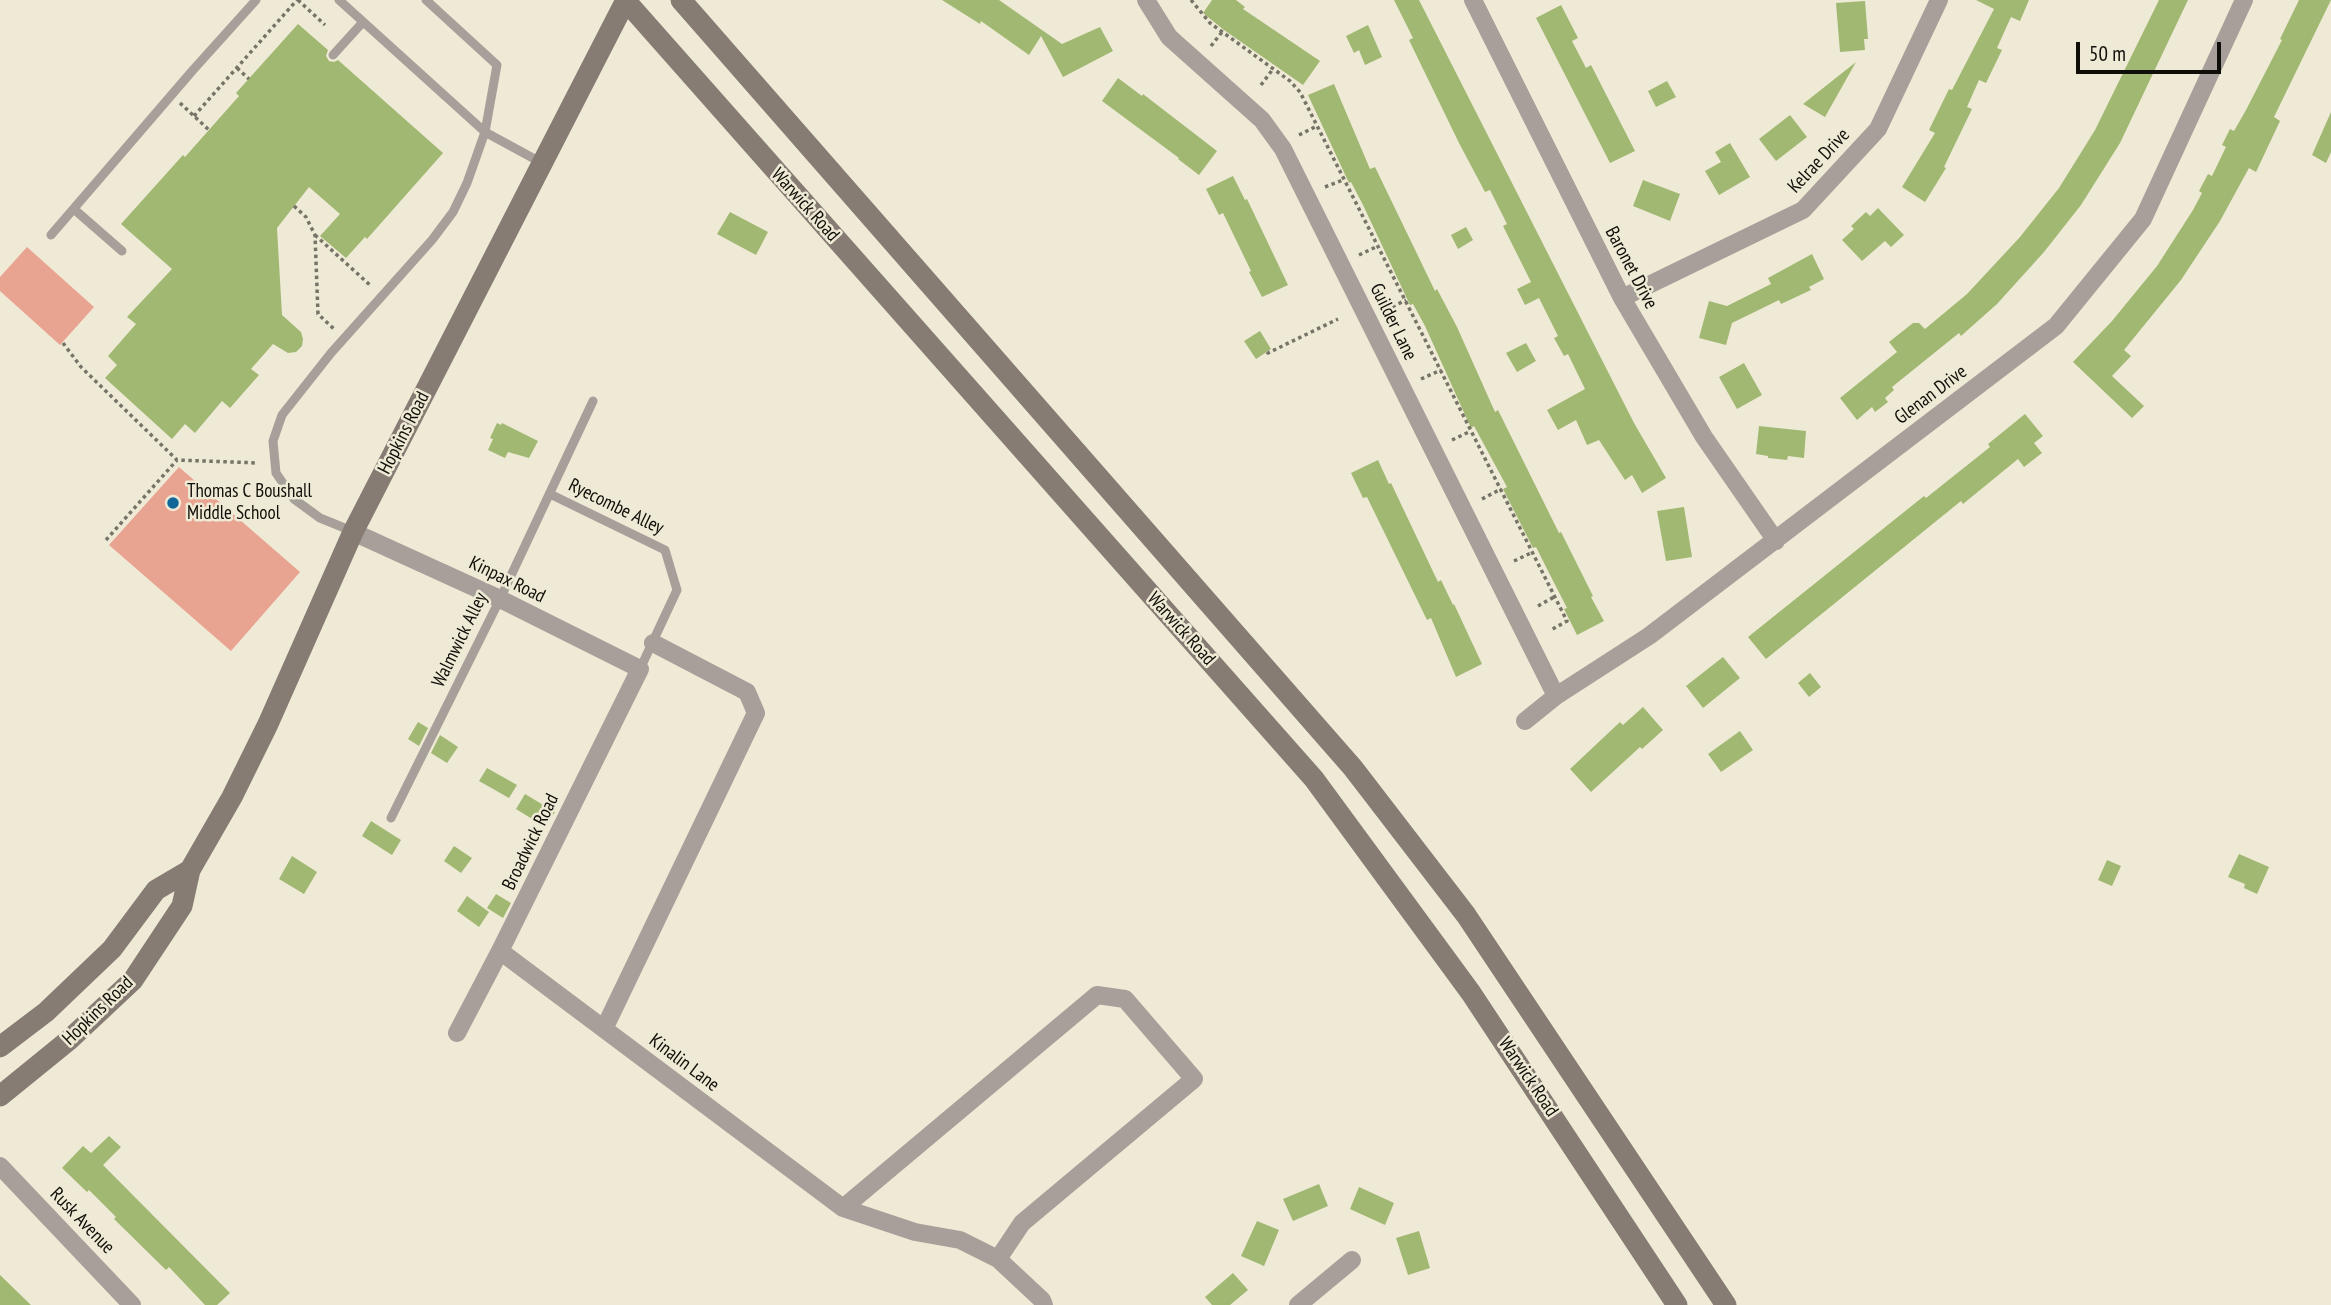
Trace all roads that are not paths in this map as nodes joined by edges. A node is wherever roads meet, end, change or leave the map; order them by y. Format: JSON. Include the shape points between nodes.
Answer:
{"nodes":[{"id":1,"x":256,"y":0,"type":"edge"},
{"id":2,"x":339,"y":0,"type":"edge"},
{"id":3,"x":426,"y":0,"type":"edge"},
{"id":4,"x":625,"y":0,"type":"edge"},
{"id":5,"x":681,"y":0,"type":"edge"},
{"id":6,"x":1146,"y":0,"type":"edge"},
{"id":7,"x":1473,"y":0,"type":"edge"},
{"id":8,"x":1939,"y":0,"type":"edge"},
{"id":9,"x":2244,"y":0,"type":"edge"},
{"id":10,"x":363,"y":22,"type":"junction"},
{"id":11,"x":333,"y":55,"type":"dead end"},
{"id":12,"x":485,"y":132,"type":"junction"},
{"id":13,"x":542,"y":163,"type":"junction"},
{"id":14,"x":75,"y":210,"type":"junction"},
{"id":15,"x":51,"y":235,"type":"dead end"},
{"id":16,"x":122,"y":251,"type":"dead end"},
{"id":17,"x":1622,"y":299,"type":"junction"},
{"id":18,"x":593,"y":401,"type":"dead end"},
{"id":19,"x":550,"y":494,"type":"junction"},
{"id":20,"x":353,"y":532,"type":"junction"},
{"id":21,"x":1776,"y":541,"type":"junction"},
{"id":22,"x":500,"y":599,"type":"junction"},
{"id":23,"x":653,"y":643,"type":"junction"},
{"id":24,"x":640,"y":670,"type":"junction"},
{"id":25,"x":1556,"y":696,"type":"junction"},
{"id":26,"x":1525,"y":720,"type":"dead end"},
{"id":27,"x":391,"y":818,"type":"dead end"},
{"id":28,"x":190,"y":870,"type":"junction"},
{"id":29,"x":500,"y":951,"type":"junction"},
{"id":30,"x":46,"y":1012,"type":"junction"},
{"id":31,"x":604,"y":1029,"type":"junction"},
{"id":32,"x":457,"y":1033,"type":"dead end"},
{"id":33,"x":69,"y":1040,"type":"junction"},
{"id":34,"x":0,"y":1047,"type":"edge"},
{"id":35,"x":0,"y":1097,"type":"edge"},
{"id":36,"x":0,"y":1166,"type":"edge"},
{"id":37,"x":843,"y":1208,"type":"junction"},
{"id":38,"x":998,"y":1259,"type":"junction"},
{"id":39,"x":1352,"y":1260,"type":"dead end"},
{"id":40,"x":132,"y":1305,"type":"edge"},
{"id":41,"x":1044,"y":1305,"type":"edge"},
{"id":42,"x":1298,"y":1305,"type":"edge"},
{"id":43,"x":1677,"y":1305,"type":"edge"},
{"id":44,"x":1726,"y":1305,"type":"edge"}],
"edges":[{"from":1,"to":14,"type":"lane"},
{"from":2,"to":10,"type":"lane"},
{"from":3,"to":12,"type":"lane","via":[[497,65]]},
{"from":4,"to":13,"type":"main road","name":"Hopkins Road"},
{"from":4,"to":43,"type":"main road","name":"Warwick Road","via":[[1314,779],[1471,993]]},
{"from":5,"to":44,"type":"main road","name":"Warwick Road","via":[[1353,768],[1466,915]]},
{"from":6,"to":25,"type":"street","name":"Guilder Lane","via":[[1169,37],[1262,120],[1283,149]]},
{"from":7,"to":17,"type":"street","name":"Baronet Drive"},
{"from":8,"to":17,"type":"street","name":"Kelrae Drive","via":[[1878,129],[1803,210]]},
{"from":9,"to":21,"type":"street","name":"Glenan Drive","via":[[2143,219],[2056,326]]},
{"from":10,"to":11,"type":"lane"},
{"from":10,"to":12,"type":"lane"},
{"from":12,"to":13,"type":"lane"},
{"from":12,"to":20,"type":"lane","via":[[453,212],[282,415],[273,441],[276,473],[294,499],[320,518]]},
{"from":13,"to":20,"type":"main road","name":"Hopkins Road"},
{"from":14,"to":15,"type":"lane"},
{"from":14,"to":16,"type":"lane"},
{"from":17,"to":21,"type":"street","name":"Baronet Drive","via":[[1704,438]]},
{"from":18,"to":19,"type":"lane","name":"Walmwick Alley"},
{"from":19,"to":22,"type":"lane","name":"Walmwick Alley"},
{"from":19,"to":23,"type":"lane","name":"Ryecombe Alley","via":[[666,550],[677,590]]},
{"from":20,"to":22,"type":"street","name":"Kinpax Road"},
{"from":20,"to":28,"type":"main road","name":"Hopkins Road","via":[[268,724]]},
{"from":21,"to":25,"type":"street","name":"Glenan Drive","via":[[1649,636]]},
{"from":22,"to":24,"type":"street","name":"Kinpax Road"},
{"from":22,"to":27,"type":"lane","name":"Walmwick Alley"},
{"from":23,"to":24,"type":"lane","name":"Ryecombe Alley"},
{"from":23,"to":31,"type":"street","via":[[747,692],[756,713]]},
{"from":24,"to":29,"type":"street","name":"Broadwick Road"},
{"from":25,"to":26,"type":"street","name":"Glenan Drive"},
{"from":28,"to":30,"type":"main road","name":"Hopkins Road","via":[[156,890],[112,949]]},
{"from":28,"to":33,"type":"main road","name":"Hopkins Road","via":[[182,906],[133,980]]},
{"from":29,"to":31,"type":"street","name":"Kinalin Lane"},
{"from":29,"to":32,"type":"street","name":"Broadwick Road"},
{"from":30,"to":33,"type":"main road"},
{"from":30,"to":34,"type":"main road","name":"Hopkins Road"},
{"from":31,"to":37,"type":"street","name":"Kinalin Lane"},
{"from":33,"to":35,"type":"main road","name":"Hopkins Road"},
{"from":36,"to":40,"type":"street","name":"Rusk Avenue"},
{"from":37,"to":38,"type":"street","name":"Kinalin Lane","via":[[915,1232],[960,1240]]},
{"from":37,"to":38,"type":"street","via":[[1097,995],[1125,999],[1194,1079],[1022,1223]]},
{"from":38,"to":41,"type":"street","name":"Kinalin Lane"},
{"from":39,"to":42,"type":"street"}]}
